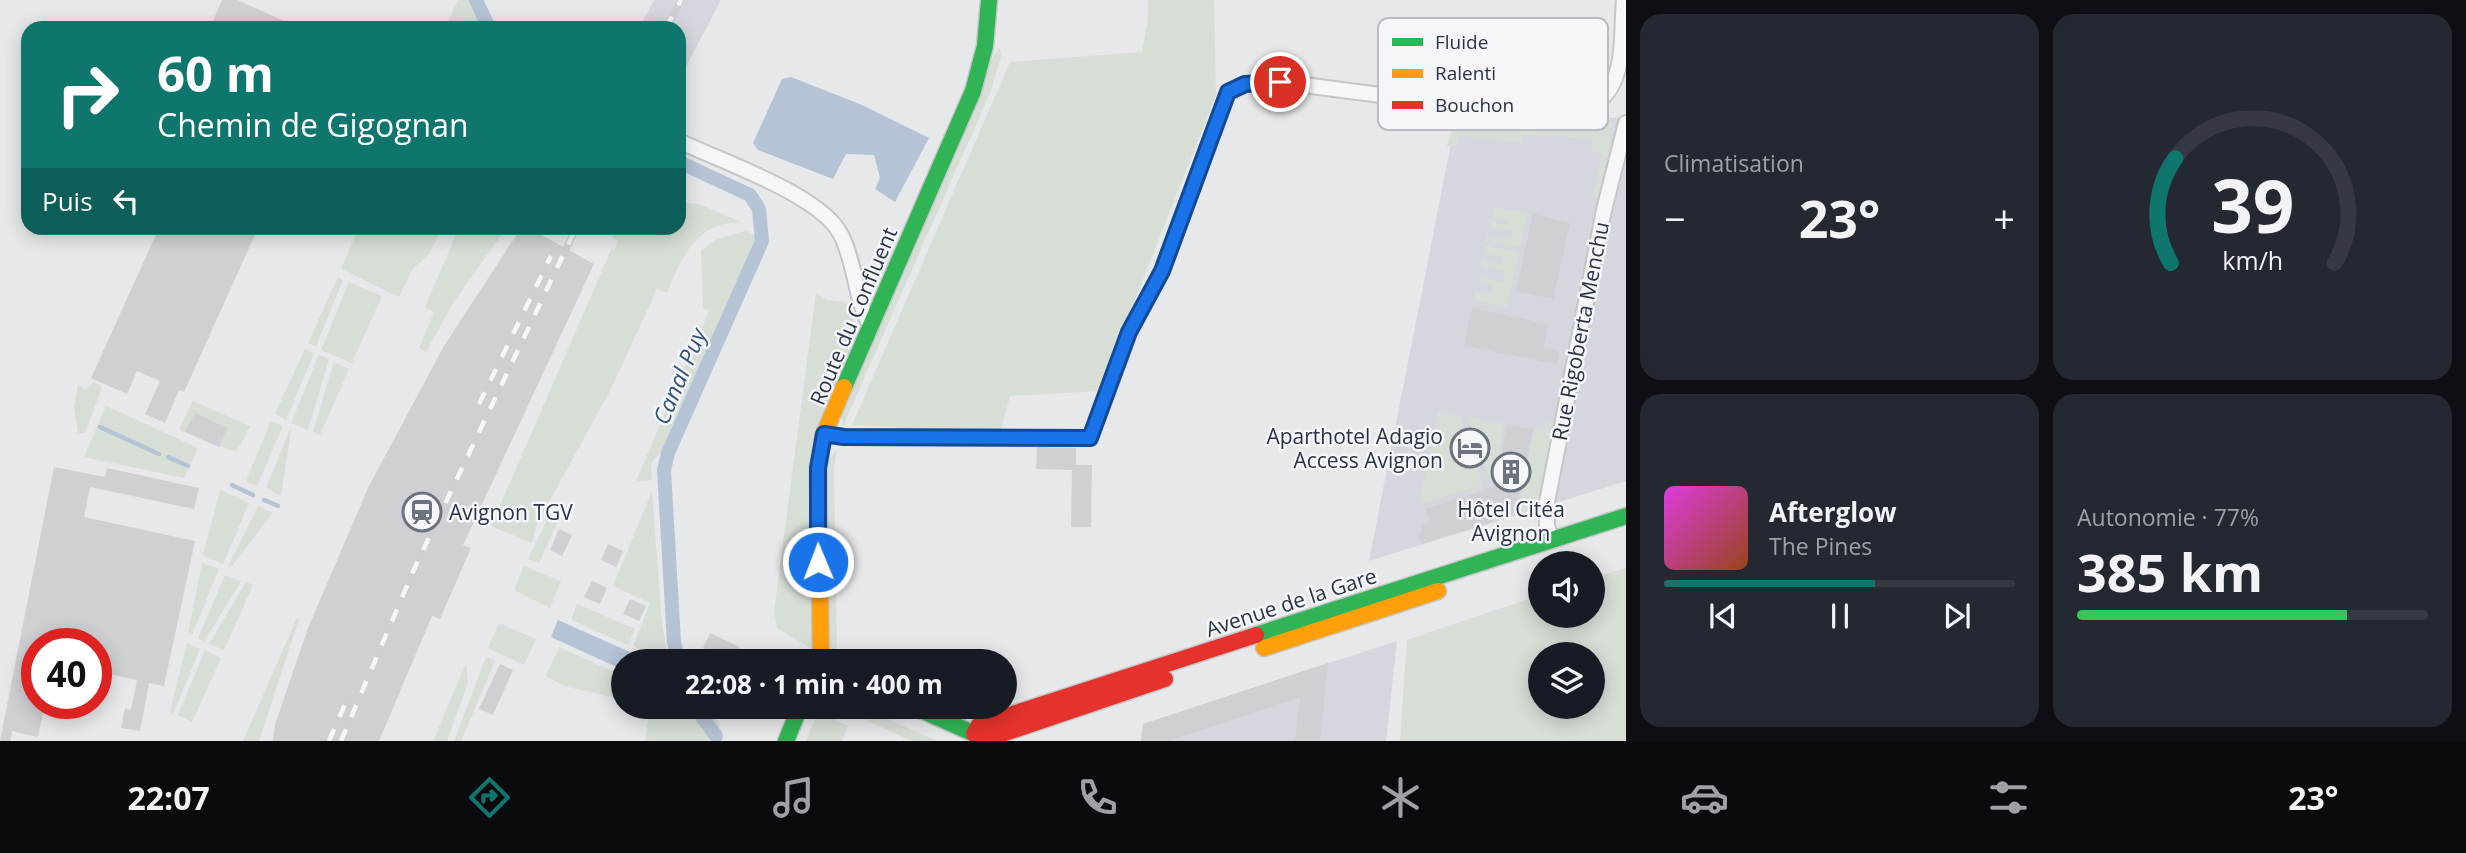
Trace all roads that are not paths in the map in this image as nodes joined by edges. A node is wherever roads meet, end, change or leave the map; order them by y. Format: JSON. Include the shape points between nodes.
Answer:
{"nodes":[{"id":1,"x":989,"y":0,"type":"edge"},
{"id":2,"x":1624,"y":0,"type":"edge"},
{"id":3,"x":1608,"y":89,"type":"edge"},
{"id":4,"x":1378,"y":93,"type":"edge"},
{"id":5,"x":1626,"y":123,"type":"edge"},
{"id":6,"x":686,"y":144,"type":"edge"},
{"id":7,"x":871,"y":327,"type":"junction"},
{"id":8,"x":824,"y":434,"type":"junction"},
{"id":9,"x":1626,"y":516,"type":"edge"},
{"id":10,"x":1626,"y":530,"type":"edge"},
{"id":11,"x":1550,"y":541,"type":"junction"},
{"id":12,"x":821,"y":649,"type":"edge"},
{"id":13,"x":795,"y":719,"type":"edge"},
{"id":14,"x":941,"y":719,"type":"edge"},
{"id":15,"x":1020,"y":734,"type":"edge"},
{"id":16,"x":985,"y":739,"type":"edge"},
{"id":17,"x":786,"y":741,"type":"edge"}],
"edges":[{"from":1,"to":7,"type":"street","name":"Route du Confluent","via":[[982,66]]},
{"from":2,"to":3,"type":"street","via":[[1617,78]]},
{"from":4,"to":8,"type":"street","via":[[1280,82],[1245,84],[1228,92],[1162,271],[1129,332],[1090,438]]},
{"from":5,"to":11,"type":"street","name":"Rue Rigoberta Menchu","via":[[1604,210],[1548,502]]},
{"from":6,"to":7,"type":"street","via":[[800,195],[840,231]]},
{"from":7,"to":8,"type":"street","name":"Route du Confluent"},
{"from":8,"to":12,"type":"street","name":"Route du Confluent","via":[[818,468]]},
{"from":9,"to":11,"type":"street","name":"Avenue de la Gare"},
{"from":10,"to":15,"type":"street","name":"Avenue de la Gare"},
{"from":11,"to":16,"type":"street","name":"Avenue de la Gare","via":[[979,725]]},
{"from":13,"to":17,"type":"street"},
{"from":14,"to":16,"type":"street"},
{"from":15,"to":16,"type":"street","name":"Avenue de la Gare"}]}
